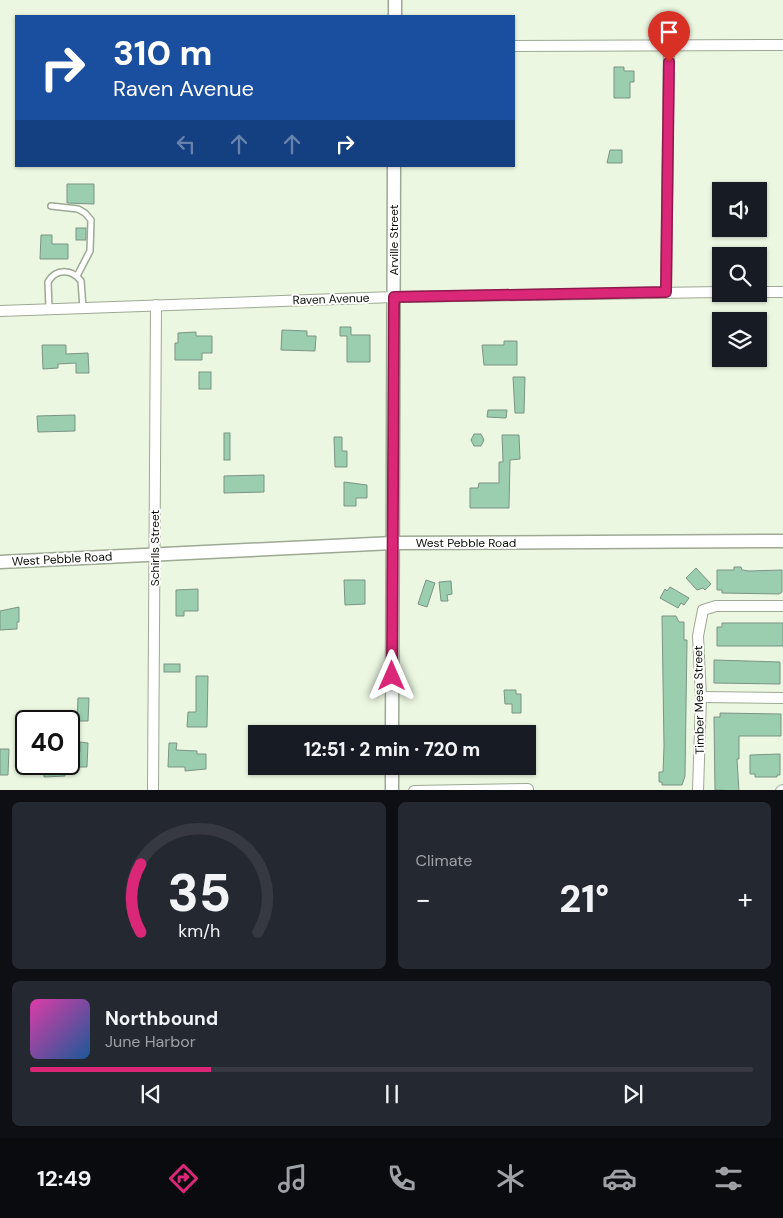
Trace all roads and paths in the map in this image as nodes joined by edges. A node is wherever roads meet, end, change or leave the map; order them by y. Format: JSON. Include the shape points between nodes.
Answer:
{"nodes":[{"id":1,"x":395,"y":0,"type":"edge"},
{"id":2,"x":395,"y":15,"type":"edge"},
{"id":3,"x":783,"y":45,"type":"edge"},
{"id":4,"x":515,"y":46,"type":"edge"},
{"id":5,"x":669,"y":46,"type":"junction"},
{"id":6,"x":394,"y":167,"type":"edge"},
{"id":7,"x":51,"y":206,"type":"dead end"},
{"id":8,"x":77,"y":276,"type":"junction"},
{"id":9,"x":666,"y":292,"type":"junction"},
{"id":10,"x":712,"y":292,"type":"edge"},
{"id":11,"x":767,"y":292,"type":"edge"},
{"id":12,"x":783,"y":292,"type":"edge"},
{"id":13,"x":394,"y":297,"type":"junction"},
{"id":14,"x":156,"y":305,"type":"junction"},
{"id":15,"x":83,"y":308,"type":"junction"},
{"id":16,"x":49,"y":309,"type":"junction"},
{"id":17,"x":0,"y":311,"type":"edge"},
{"id":18,"x":783,"y":541,"type":"edge"},
{"id":19,"x":393,"y":543,"type":"junction"},
{"id":20,"x":155,"y":554,"type":"junction"},
{"id":21,"x":0,"y":562,"type":"edge"},
{"id":22,"x":783,"y":606,"type":"edge"},
{"id":23,"x":701,"y":697,"type":"junction"},
{"id":24,"x":783,"y":698,"type":"edge"},
{"id":25,"x":392,"y":725,"type":"edge"},
{"id":26,"x":392,"y":775,"type":"edge"},
{"id":27,"x":528,"y":789,"type":"dead end"},
{"id":28,"x":153,"y":790,"type":"edge"},
{"id":29,"x":392,"y":790,"type":"edge"},
{"id":30,"x":414,"y":790,"type":"edge"},
{"id":31,"x":698,"y":790,"type":"edge"}],
"edges":[{"from":1,"to":2,"type":"street"},
{"from":3,"to":5,"type":"street"},
{"from":4,"to":5,"type":"street"},
{"from":5,"to":9,"type":"street"},
{"from":6,"to":13,"type":"street","name":"Arville Street"},
{"from":7,"to":8,"type":"lane","via":[[78,209],[91,220],[90,251]]},
{"from":8,"to":15,"type":"lane","via":[[82,285]]},
{"from":8,"to":16,"type":"lane","via":[[62,271],[51,277],[47,287]]},
{"from":9,"to":10,"type":"street","name":"Raven Avenue"},
{"from":9,"to":13,"type":"street","name":"Raven Avenue"},
{"from":11,"to":12,"type":"street"},
{"from":13,"to":14,"type":"street","name":"Raven Avenue"},
{"from":13,"to":19,"type":"street","name":"Arville Street"},
{"from":14,"to":15,"type":"street","name":"Raven Avenue"},
{"from":14,"to":20,"type":"street","name":"Schirlls Street"},
{"from":15,"to":16,"type":"street","name":"Raven Avenue"},
{"from":16,"to":17,"type":"street","name":"Raven Avenue"},
{"from":18,"to":19,"type":"street","name":"West Pebble Road"},
{"from":19,"to":20,"type":"street","name":"West Pebble Road"},
{"from":19,"to":25,"type":"street","name":"Arville Street"},
{"from":20,"to":21,"type":"street","name":"West Pebble Road"},
{"from":20,"to":28,"type":"street","name":"Schirlls Street"},
{"from":22,"to":23,"type":"street","name":"Timber Mesa Street","via":[[716,606],[703,610],[698,636]]},
{"from":23,"to":24,"type":"street"},
{"from":23,"to":31,"type":"street","name":"Timber Mesa Street"},
{"from":26,"to":29,"type":"street"},
{"from":27,"to":30,"type":"street"}]}
